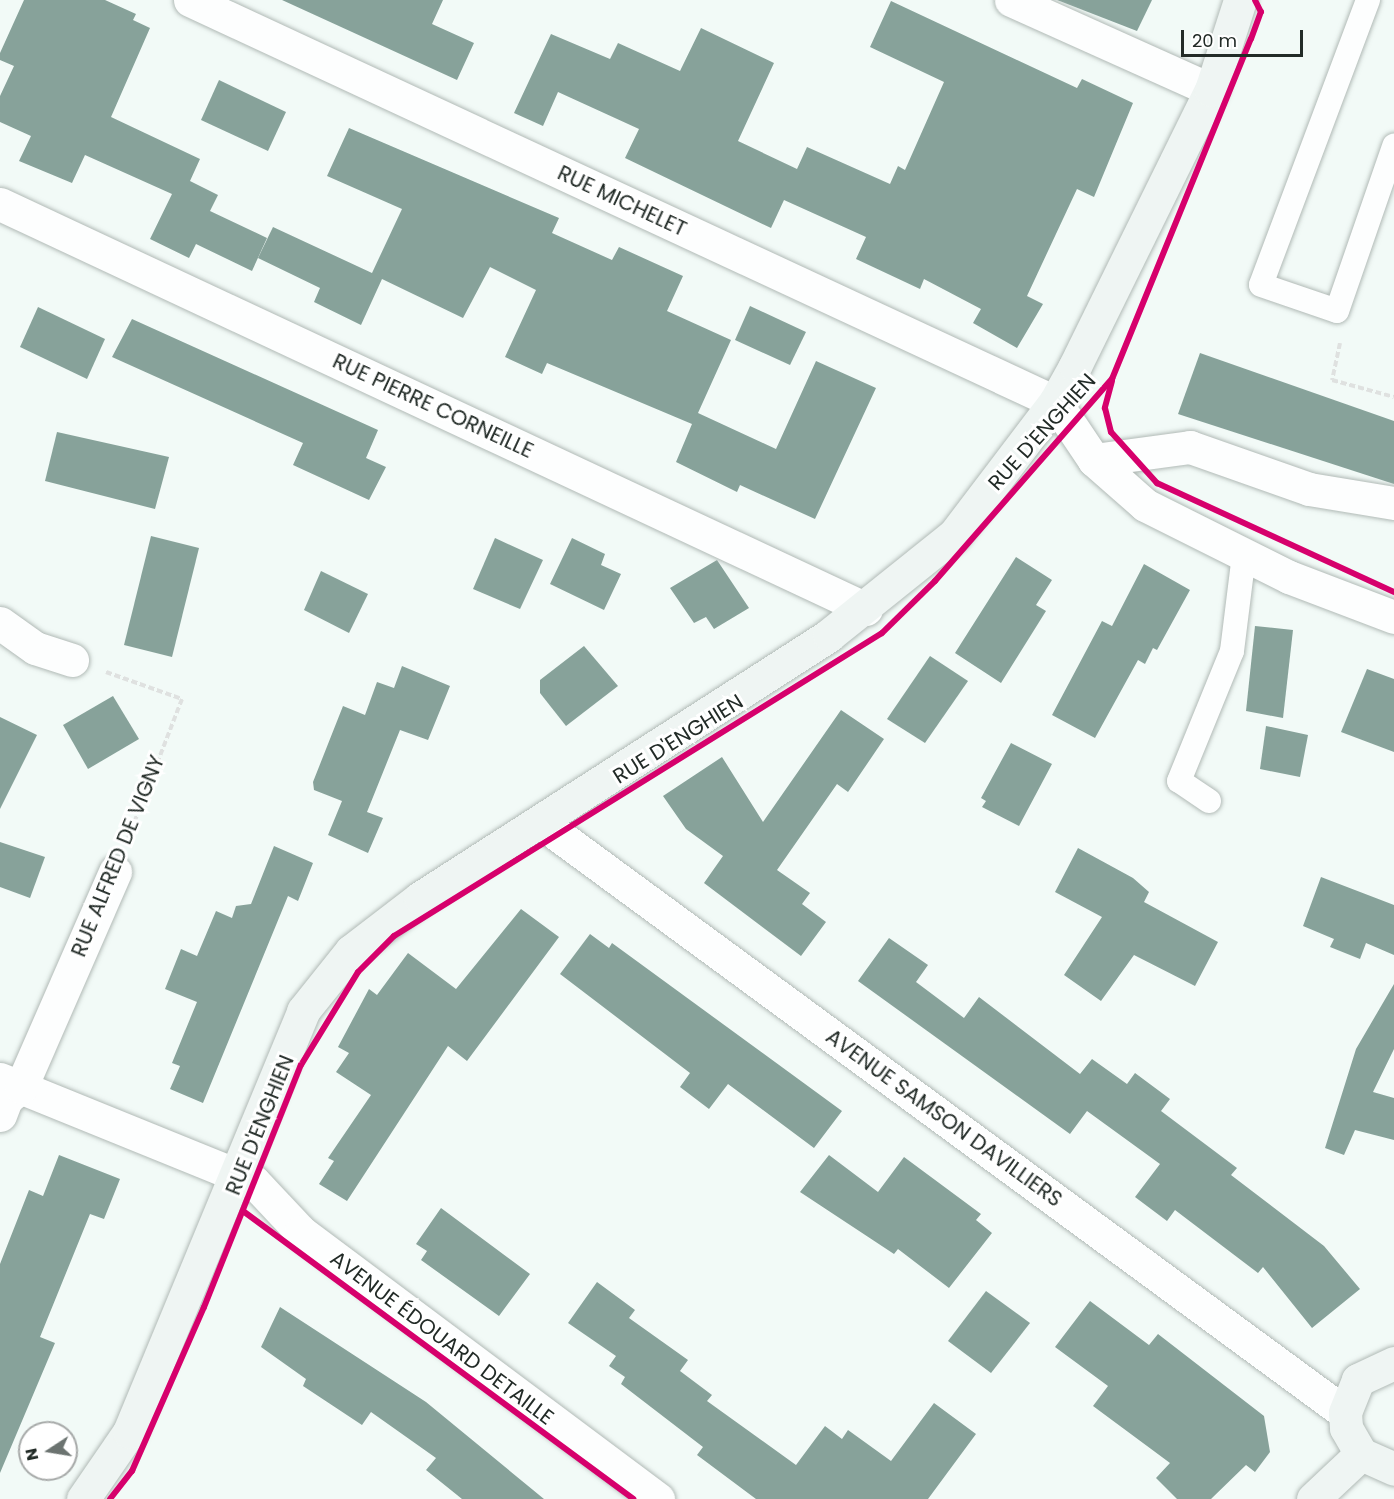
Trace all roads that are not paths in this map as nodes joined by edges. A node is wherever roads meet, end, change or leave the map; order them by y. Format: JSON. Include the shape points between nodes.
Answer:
{"nodes":[{"id":1,"x":190,"y":0,"type":"edge"},
{"id":2,"x":1011,"y":0,"type":"edge"},
{"id":3,"x":1240,"y":0,"type":"edge"},
{"id":4,"x":1368,"y":0,"type":"edge"},
{"id":5,"x":1211,"y":90,"type":"junction"},
{"id":6,"x":1394,"y":146,"type":"edge"},
{"id":7,"x":0,"y":204,"type":"edge"},
{"id":8,"x":1055,"y":402,"type":"junction"},
{"id":9,"x":1094,"y":460,"type":"junction"},
{"id":10,"x":1394,"y":503,"type":"edge"},
{"id":11,"x":1244,"y":554,"type":"junction"},
{"id":12,"x":866,"y":609,"type":"junction"},
{"id":13,"x":1394,"y":617,"type":"edge"},
{"id":14,"x":0,"y":623,"type":"edge"},
{"id":15,"x":72,"y":660,"type":"road end"},
{"id":16,"x":1209,"y":801,"type":"dead end"},
{"id":17,"x":543,"y":824,"type":"junction"},
{"id":18,"x":115,"y":872,"type":"road end"},
{"id":19,"x":11,"y":1083,"type":"edge"},
{"id":20,"x":0,"y":1114,"type":"edge"},
{"id":21,"x":233,"y":1170,"type":"junction"},
{"id":22,"x":1394,"y":1363,"type":"edge"},
{"id":23,"x":1345,"y":1413,"type":"junction"},
{"id":24,"x":1361,"y":1454,"type":"junction"},
{"id":25,"x":1394,"y":1469,"type":"edge"},
{"id":26,"x":83,"y":1499,"type":"edge"},
{"id":27,"x":658,"y":1499,"type":"edge"},
{"id":28,"x":1313,"y":1499,"type":"edge"}],
"edges":[{"from":1,"to":8,"type":"street","name":"RUE MICHELET"},
{"from":2,"to":5,"type":"street"},
{"from":3,"to":5,"type":"street","name":"RUE D'ENGHIEN"},
{"from":4,"to":6,"type":"lane","via":[[1260,285],[1337,311]]},
{"from":5,"to":8,"type":"street","name":"RUE D'ENGHIEN"},
{"from":7,"to":12,"type":"street","name":"RUE PIERRE CORNEILLE"},
{"from":8,"to":9,"type":"street"},
{"from":8,"to":12,"type":"street","name":"RUE D'ENGHIEN","via":[[954,535]]},
{"from":9,"to":10,"type":"street","via":[[1128,451],[1190,447],[1309,489]]},
{"from":9,"to":11,"type":"street","via":[[1145,505]]},
{"from":11,"to":13,"type":"street"},
{"from":11,"to":16,"type":"lane","via":[[1232,651],[1179,782]]},
{"from":12,"to":17,"type":"street","name":"RUE D'ENGHIEN"},
{"from":14,"to":15,"type":"street","via":[[35,648]]},
{"from":17,"to":21,"type":"street","name":"RUE D'ENGHIEN","via":[[420,898],[351,951],[303,1011]]},
{"from":17,"to":23,"type":"street","name":"AVENUE SAMSON DAVILLIERS"},
{"from":18,"to":19,"type":"street","name":"RUE ALFRED DE VIGNY"},
{"from":19,"to":20,"type":"street","name":"RUE ALFRED DE VIGNY"},
{"from":19,"to":21,"type":"street","name":"AVENUE ÉDOUARD DETAILLE"},
{"from":21,"to":26,"type":"street","name":"RUE D'ENGHIEN","via":[[129,1432]]},
{"from":21,"to":27,"type":"street","name":"AVENUE ÉDOUARD DETAILLE","via":[[254,1182],[301,1232]]},
{"from":22,"to":23,"type":"street","via":[[1358,1380]]},
{"from":23,"to":24,"type":"street","via":[[1346,1428]]},
{"from":24,"to":25,"type":"street"},
{"from":24,"to":28,"type":"street"}]}
